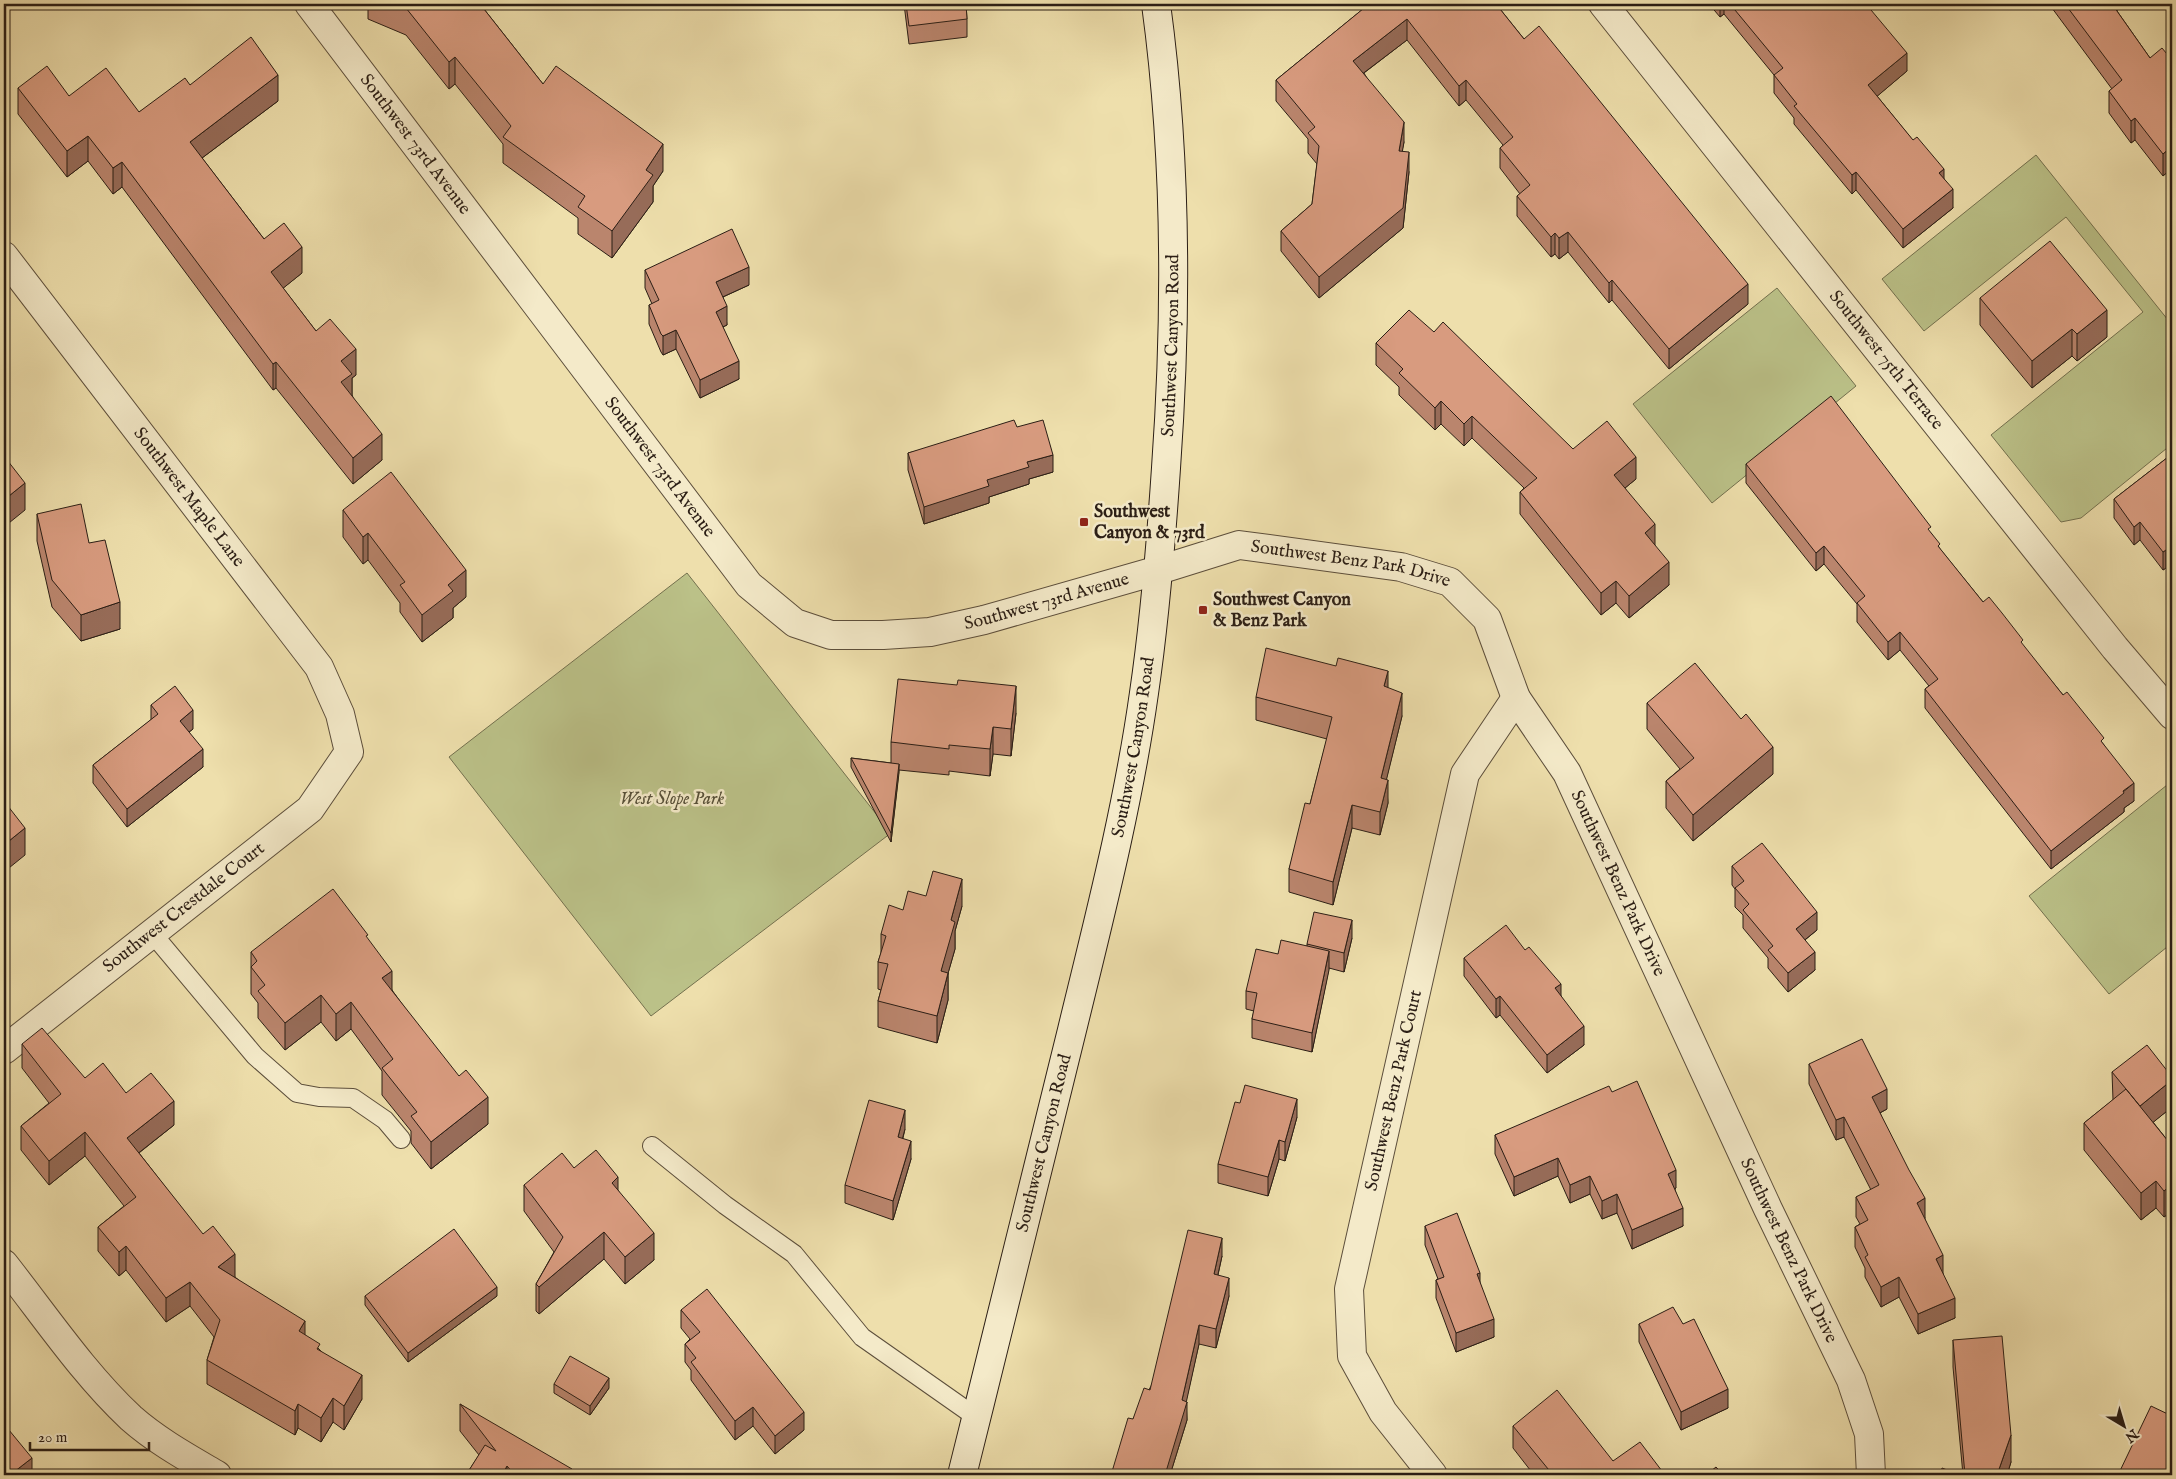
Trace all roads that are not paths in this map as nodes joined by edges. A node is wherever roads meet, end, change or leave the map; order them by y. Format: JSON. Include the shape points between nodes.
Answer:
{"nodes":[{"id":1,"x":309,"y":4,"type":"edge"},
{"id":2,"x":1156,"y":4,"type":"edge"},
{"id":3,"x":1603,"y":4,"type":"edge"},
{"id":4,"x":4,"y":256,"type":"edge"},
{"id":5,"x":1159,"y":570,"type":"junction"},
{"id":6,"x":1516,"y":698,"type":"junction"},
{"id":7,"x":2172,"y":716,"type":"edge"},
{"id":8,"x":349,"y":752,"type":"joint"},
{"id":9,"x":152,"y":933,"type":"junction"},
{"id":10,"x":4,"y":1050,"type":"edge"},
{"id":11,"x":401,"y":1140,"type":"dead end"},
{"id":12,"x":652,"y":1146,"type":"dead end"},
{"id":13,"x":4,"y":1264,"type":"edge"},
{"id":14,"x":976,"y":1417,"type":"junction"},
{"id":15,"x":217,"y":1475,"type":"edge"},
{"id":16,"x":962,"y":1475,"type":"edge"},
{"id":17,"x":1433,"y":1475,"type":"edge"},
{"id":18,"x":1871,"y":1475,"type":"edge"}],
"edges":[{"from":1,"to":5,"type":"street","name":"Southwest 73rd Avenue","via":[[749,585],[795,623],[831,635],[930,632],[984,620]]},
{"from":2,"to":5,"type":"street","name":"Southwest Canyon Road","via":[[1174,262],[1173,372]]},
{"from":3,"to":7,"type":"street","name":"Southwest 75th Terrace"},
{"from":4,"to":8,"type":"street","name":"Southwest Maple Lane","via":[[319,667],[340,714]]},
{"from":5,"to":6,"type":"street","name":"Southwest Benz Park Drive","via":[[1239,545],[1401,567],[1450,582],[1487,619]]},
{"from":5,"to":14,"type":"street","name":"Southwest Canyon Road","via":[[1144,694],[1122,819]]},
{"from":6,"to":17,"type":"street","name":"Southwest Benz Park Court","via":[[1464,774],[1349,1289],[1352,1356],[1383,1412]]},
{"from":6,"to":18,"type":"street","name":"Southwest Benz Park Drive","via":[[1567,773],[1768,1209],[1851,1380],[1869,1434]]},
{"from":8,"to":9,"type":"street","name":"Southwest Crestdale Court","via":[[310,809]]},
{"from":9,"to":10,"type":"street","name":"Southwest Crestdale Court"},
{"from":9,"to":11,"type":"lane","via":[[255,1056],[297,1093],[353,1098],[385,1120]]},
{"from":12,"to":14,"type":"lane","via":[[725,1205],[794,1254],[862,1337]]},
{"from":13,"to":15,"type":"street","via":[[126,1413],[162,1442]]},
{"from":14,"to":16,"type":"street","name":"Southwest Canyon Road"}]}
